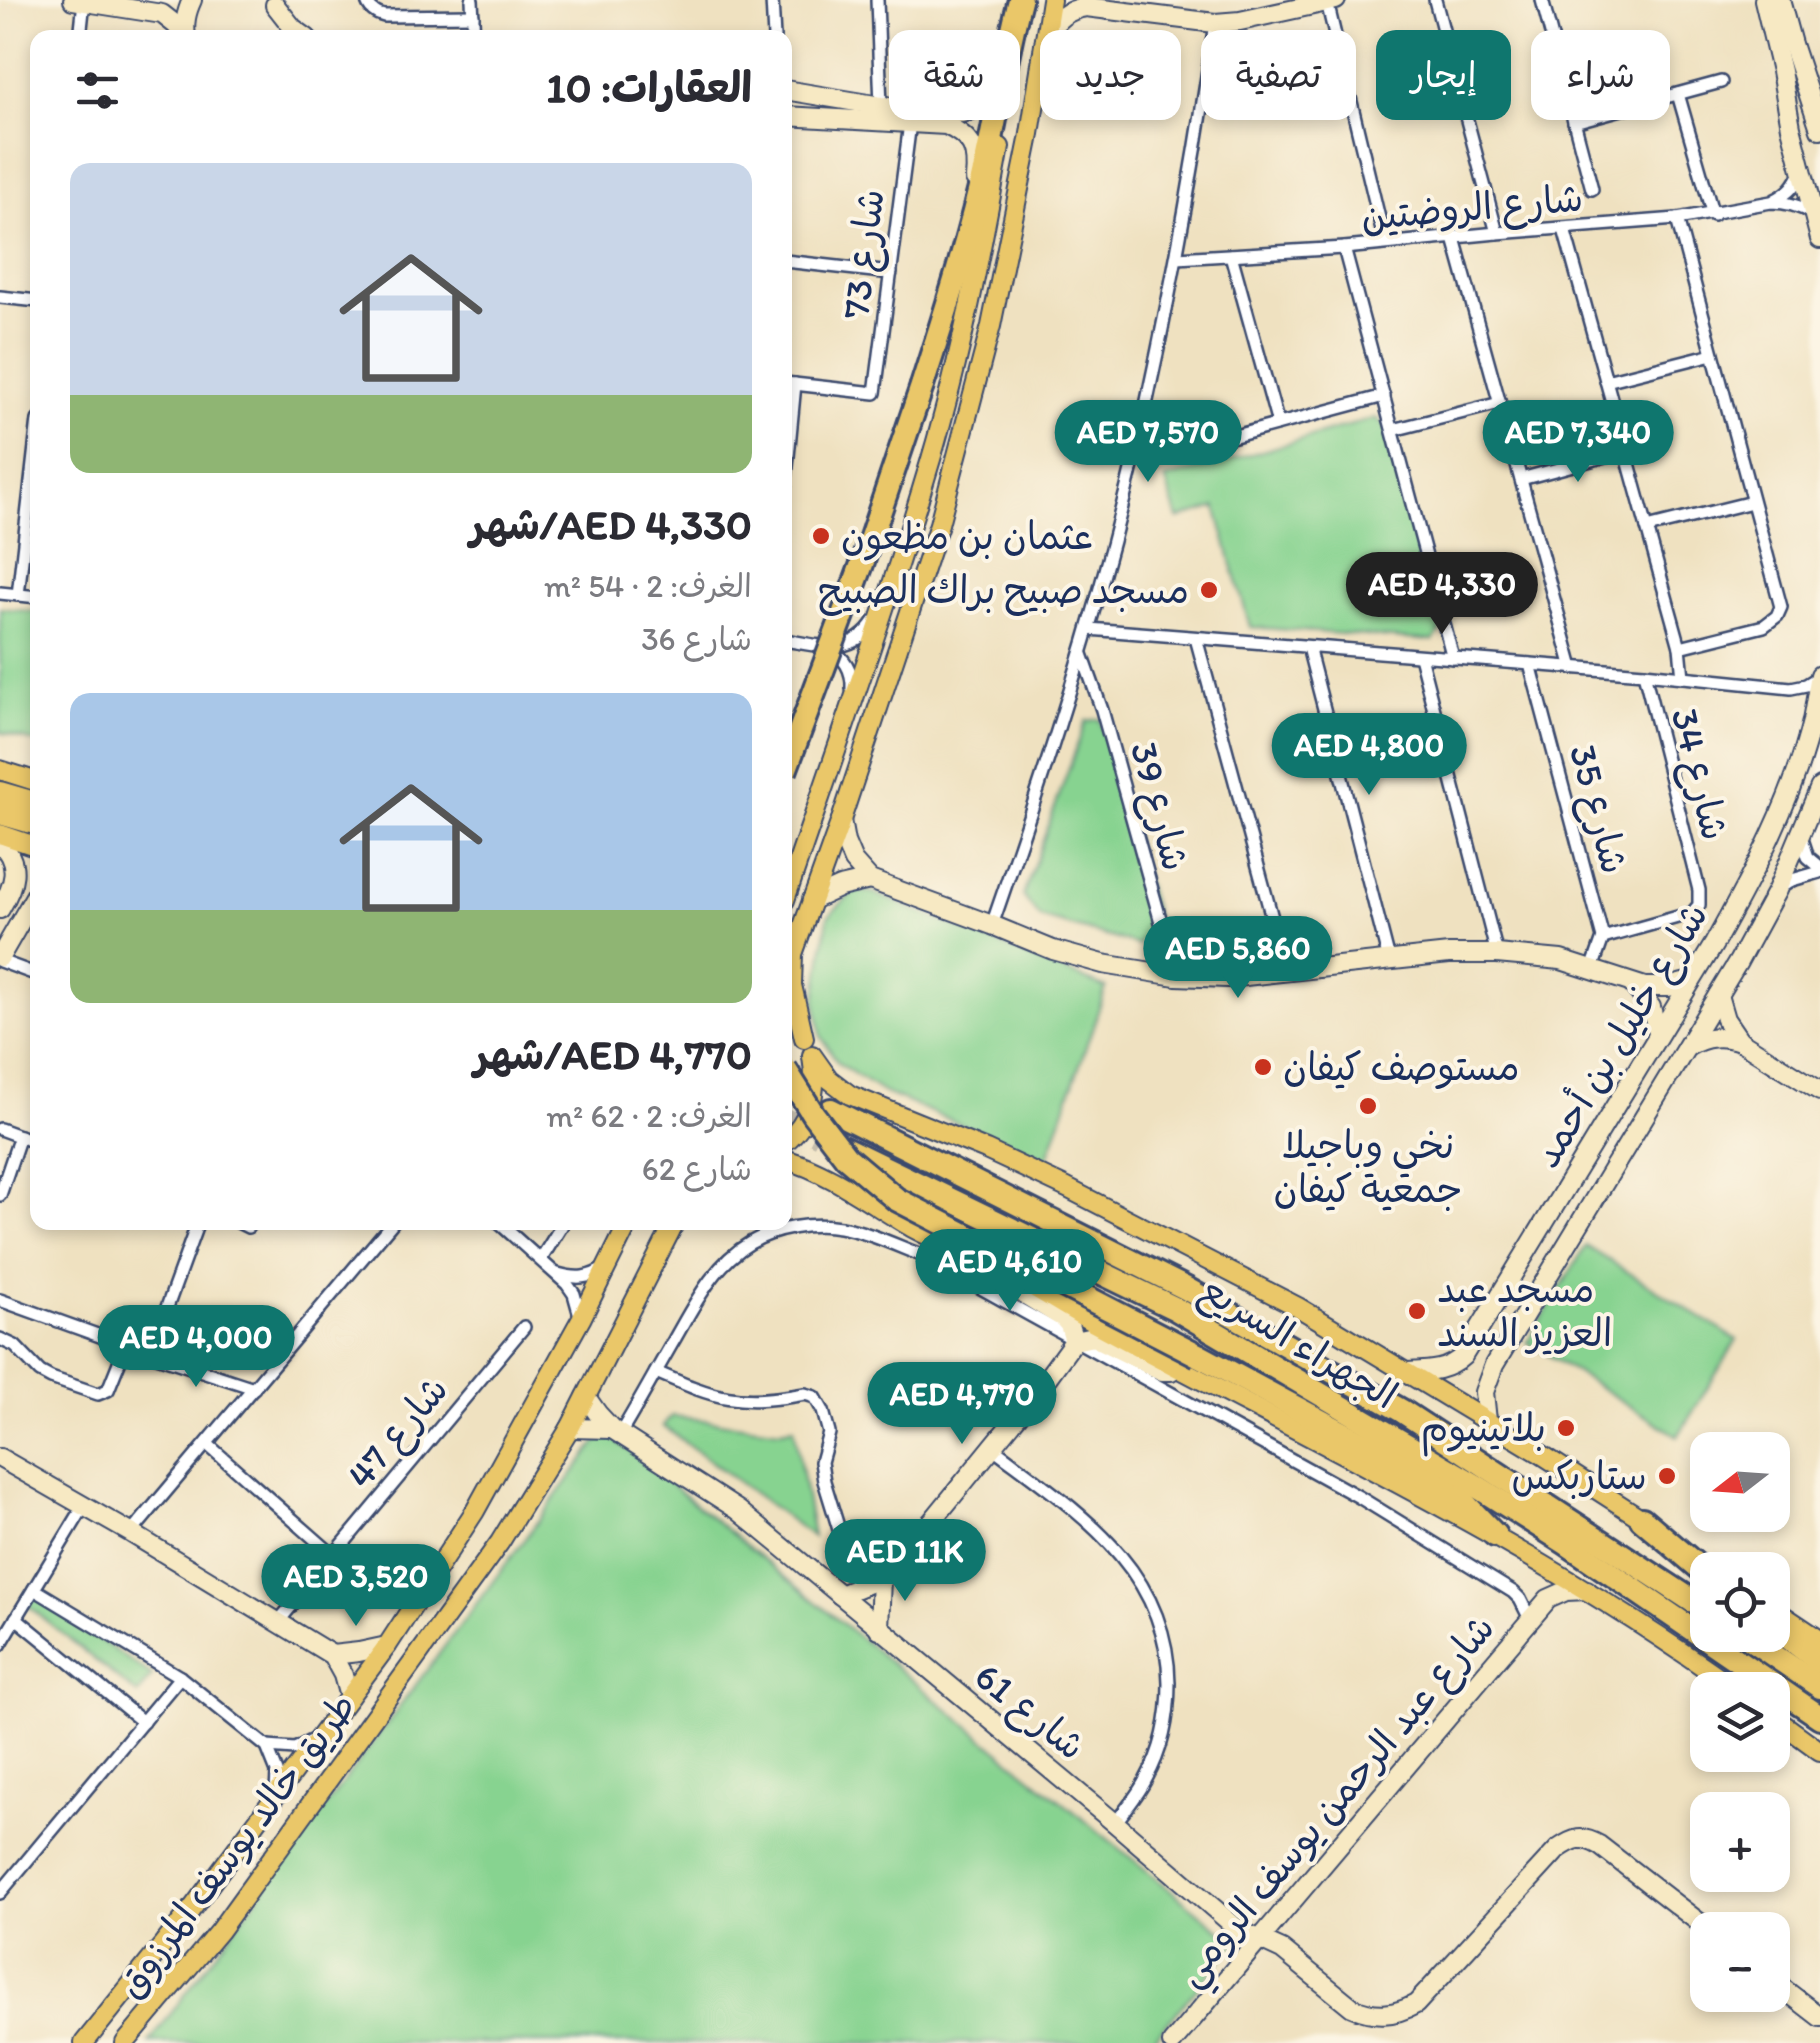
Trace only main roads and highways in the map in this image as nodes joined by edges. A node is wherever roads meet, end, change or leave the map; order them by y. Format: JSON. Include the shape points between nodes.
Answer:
{"nodes":[{"id":1,"x":1020,"y":0,"type":"edge"},
{"id":2,"x":1051,"y":0,"type":"edge"},
{"id":3,"x":953,"y":370,"type":"junction"},
{"id":4,"x":939,"y":524,"type":"junction"},
{"id":5,"x":792,"y":751,"type":"edge"},
{"id":6,"x":0,"y":770,"type":"edge"},
{"id":7,"x":30,"y":779,"type":"edge"},
{"id":8,"x":0,"y":793,"type":"edge"},
{"id":9,"x":30,"y":802,"type":"edge"},
{"id":10,"x":816,"y":808,"type":"junction"},
{"id":11,"x":0,"y":812,"type":"edge"},
{"id":12,"x":30,"y":821,"type":"edge"},
{"id":13,"x":0,"y":834,"type":"edge"},
{"id":14,"x":30,"y":844,"type":"edge"},
{"id":15,"x":792,"y":854,"type":"edge"},
{"id":16,"x":792,"y":879,"type":"edge"},
{"id":17,"x":792,"y":962,"type":"edge"},
{"id":18,"x":792,"y":981,"type":"edge"},
{"id":19,"x":792,"y":1025,"type":"edge"},
{"id":20,"x":808,"y":1046,"type":"junction"},
{"id":21,"x":792,"y":1080,"type":"edge"},
{"id":22,"x":831,"y":1110,"type":"tunnel mouth"},
{"id":23,"x":792,"y":1134,"type":"edge"},
{"id":24,"x":819,"y":1136,"type":"tunnel mouth"},
{"id":25,"x":792,"y":1162,"type":"edge"},
{"id":26,"x":625,"y":1230,"type":"edge"},
{"id":27,"x":671,"y":1230,"type":"edge"},
{"id":28,"x":1188,"y":1360,"type":"junction"},
{"id":29,"x":1642,"y":1519,"type":"junction"},
{"id":30,"x":1495,"y":1534,"type":"joint"},
{"id":31,"x":1691,"y":1552,"type":"edge"},
{"id":32,"x":1690,"y":1560,"type":"edge"},
{"id":33,"x":1690,"y":1598,"type":"edge"},
{"id":34,"x":1790,"y":1620,"type":"edge"},
{"id":35,"x":1790,"y":1639,"type":"edge"},
{"id":36,"x":1820,"y":1640,"type":"edge"},
{"id":37,"x":1769,"y":1652,"type":"edge"},
{"id":38,"x":1820,"y":1662,"type":"edge"},
{"id":39,"x":1711,"y":1672,"type":"edge"},
{"id":40,"x":1820,"y":1687,"type":"edge"},
{"id":41,"x":1820,"y":1717,"type":"edge"},
{"id":42,"x":1790,"y":1729,"type":"edge"},
{"id":43,"x":1820,"y":1751,"type":"edge"},
{"id":44,"x":84,"y":2043,"type":"edge"},
{"id":45,"x":125,"y":2043,"type":"edge"}],
"edges":[{"from":1,"to":3,"type":"main road","via":[[1002,139]]},
{"from":1,"to":5,"type":"highway","bridge":true,"via":[[969,232],[862,564]]},
{"from":2,"to":4,"type":"main road","via":[[991,326]]},
{"from":3,"to":4,"type":"main road","via":[[942,452],[922,524],[928,530]]},
{"from":3,"to":10,"type":"main road"},
{"from":4,"to":17,"type":"main road"},
{"from":6,"to":7,"type":"main road"},
{"from":8,"to":9,"type":"highway"},
{"from":10,"to":15,"type":"main road"},
{"from":10,"to":16,"type":"main road"},
{"from":11,"to":12,"type":"highway"},
{"from":13,"to":14,"type":"main road"},
{"from":18,"to":20,"type":"main road"},
{"from":19,"to":20,"type":"main road","name":"الجهراء السريع"},
{"from":20,"to":23,"type":"main road","via":[[816,1077],[813,1099]]},
{"from":20,"to":29,"type":"main road","name":"الجهراء السريع","via":[[850,1095],[1068,1188],[1298,1307]]},
{"from":21,"to":28,"type":"highway","bridge":true,"via":[[846,1157],[896,1199]]},
{"from":22,"to":33,"type":"highway","name":"الجهراء السريع","via":[[1185,1288],[1402,1411]]},
{"from":24,"to":41,"type":"highway","name":"الجهراء السريع","via":[[1174,1308],[1566,1543]]},
{"from":25,"to":28,"type":"main road","via":[[1074,1312]]},
{"from":26,"to":44,"type":"main road","name":"طريق خالد يوسف المرزوق","via":[[474,1510],[386,1646]]},
{"from":27,"to":45,"type":"main road","name":"طريق خالد يوسف المرزوق","via":[[570,1428],[500,1542],[201,1954]]},
{"from":28,"to":30,"type":"highway","via":[[1436,1483]]},
{"from":29,"to":31,"type":"main road","name":"الجهراء السريع"},
{"from":29,"to":32,"type":"highway"},
{"from":30,"to":39,"type":"main road"},
{"from":34,"to":36,"type":"main road"},
{"from":35,"to":38,"type":"highway"},
{"from":37,"to":40,"type":"highway"},
{"from":42,"to":43,"type":"main road"}]}
